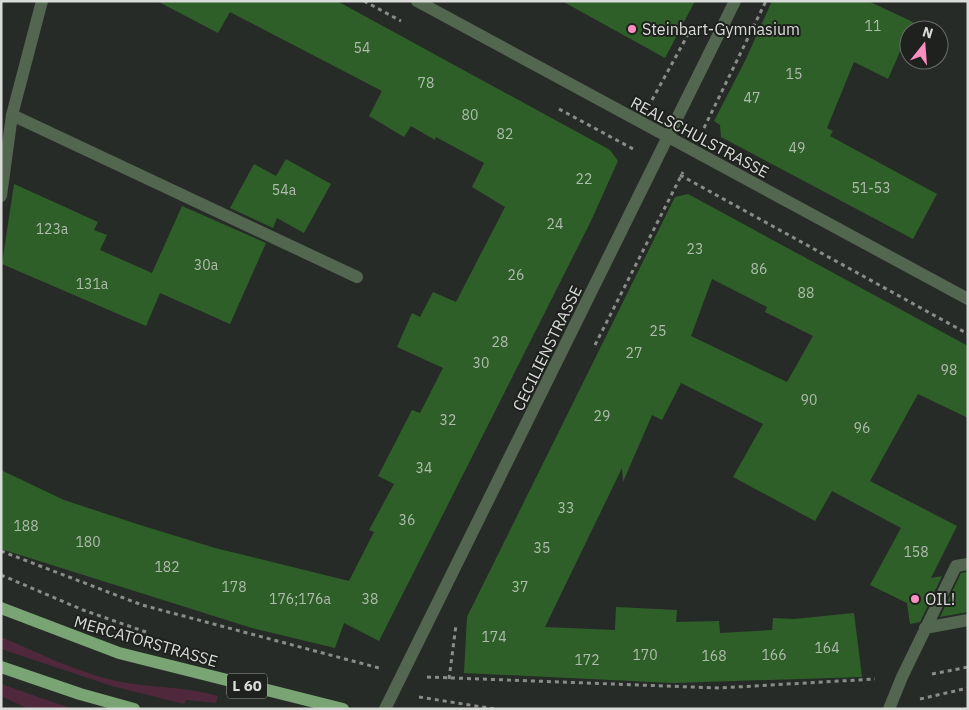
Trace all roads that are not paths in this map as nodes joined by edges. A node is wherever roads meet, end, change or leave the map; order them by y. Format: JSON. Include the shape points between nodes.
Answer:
{"nodes":[{"id":1,"x":42,"y":1,"type":"edge"},
{"id":2,"x":418,"y":1,"type":"edge"},
{"id":3,"x":735,"y":1,"type":"edge"},
{"id":4,"x":12,"y":115,"type":"junction"},
{"id":5,"x":668,"y":138,"type":"junction"},
{"id":6,"x":1,"y":196,"type":"edge"},
{"id":7,"x":357,"y":278,"type":"dead end"},
{"id":8,"x":968,"y":299,"type":"edge"},
{"id":9,"x":968,"y":564,"type":"edge"},
{"id":10,"x":1,"y":608,"type":"edge"},
{"id":11,"x":968,"y":620,"type":"edge"},
{"id":12,"x":925,"y":628,"type":"junction"},
{"id":13,"x":1,"y":667,"type":"edge"},
{"id":14,"x":134,"y":709,"type":"edge"},
{"id":15,"x":344,"y":709,"type":"edge"},
{"id":16,"x":385,"y":709,"type":"edge"},
{"id":17,"x":889,"y":709,"type":"edge"}],
"edges":[{"from":1,"to":4,"type":"street"},
{"from":2,"to":5,"type":"street","name":"REALSCHULSTRASSE"},
{"from":3,"to":5,"type":"street","name":"CECILIENSTRASSE"},
{"from":4,"to":6,"type":"street"},
{"from":4,"to":7,"type":"street"},
{"from":5,"to":8,"type":"street","name":"REALSCHULSTRASSE"},
{"from":5,"to":16,"type":"street","name":"CECILIENSTRASSE"},
{"from":9,"to":12,"type":"street","via":[[956,566]]},
{"from":10,"to":15,"type":"main road","name":"MERCATORSTRASSE","number":"L 60","via":[[119,653]]},
{"from":11,"to":12,"type":"street"},
{"from":12,"to":17,"type":"street"},
{"from":13,"to":14,"type":"main road"}]}
